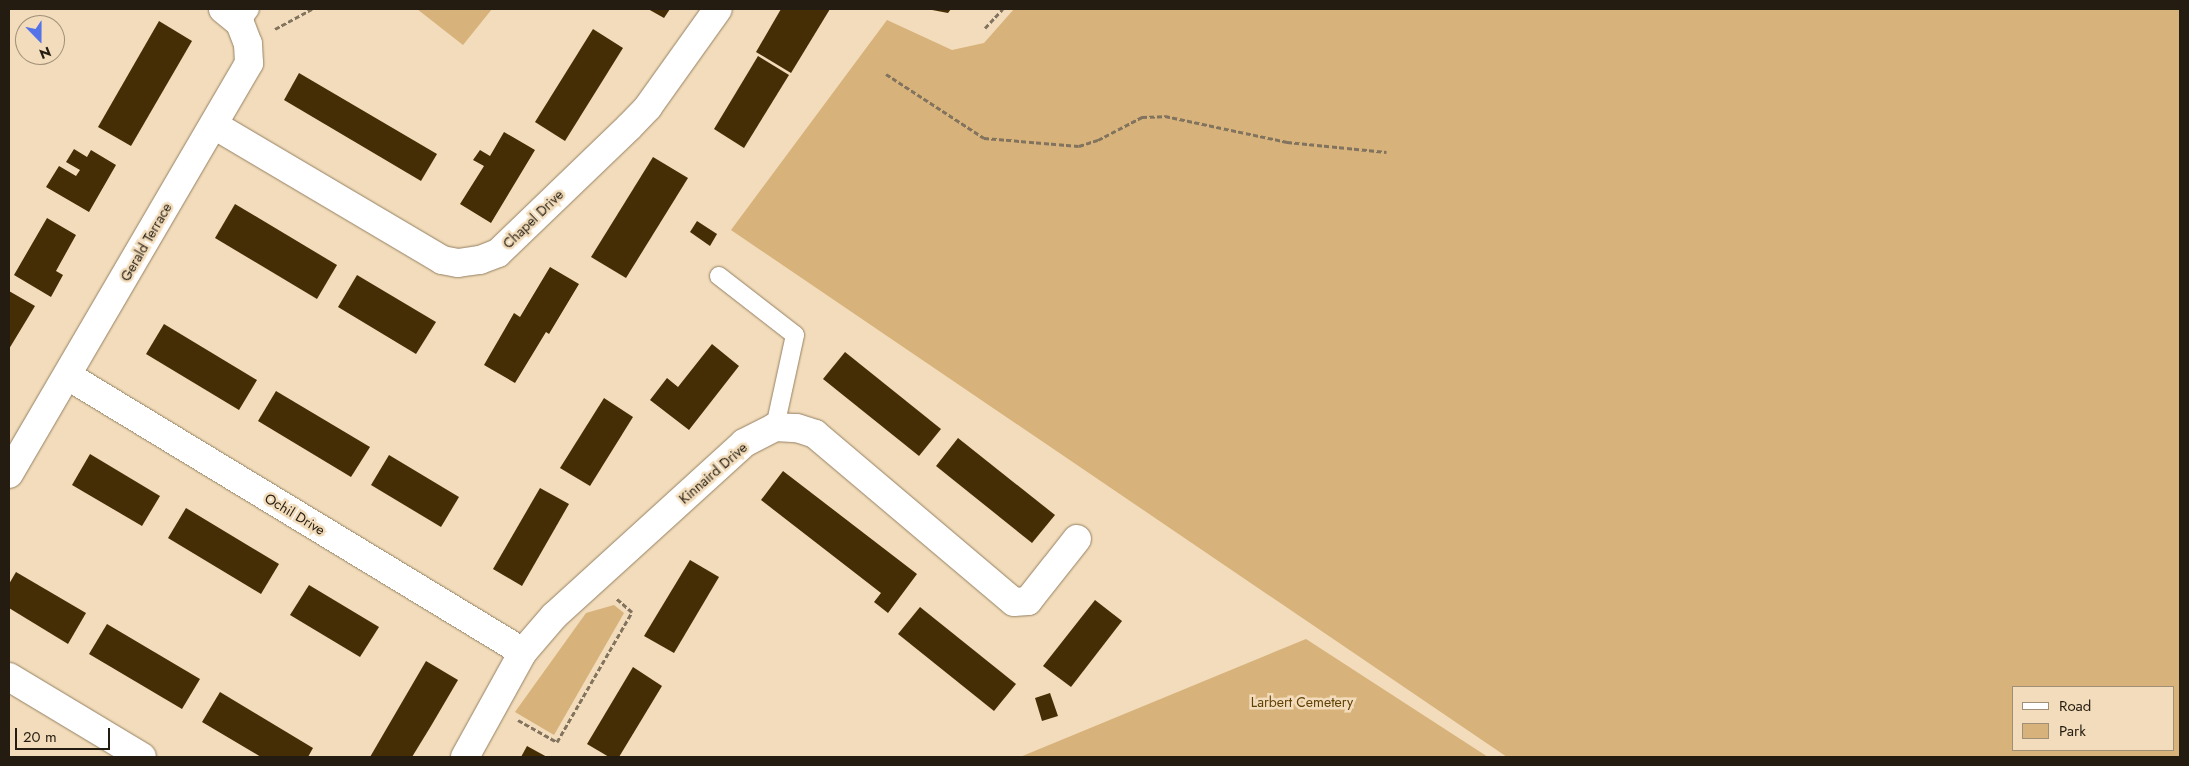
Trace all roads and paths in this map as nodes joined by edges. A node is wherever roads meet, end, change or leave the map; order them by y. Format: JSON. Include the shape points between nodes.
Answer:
{"nodes":[{"id":1,"x":312,"y":9,"type":"edge"},
{"id":2,"x":718,"y":9,"type":"edge"},
{"id":3,"x":1003,"y":9,"type":"edge"},
{"id":4,"x":240,"y":21,"type":"edge"},
{"id":5,"x":985,"y":28,"type":"dead end"},
{"id":6,"x":886,"y":74,"type":"dead end"},
{"id":7,"x":214,"y":125,"type":"junction"},
{"id":8,"x":1386,"y":152,"type":"dead end"},
{"id":9,"x":718,"y":276,"type":"dead end"},
{"id":10,"x":68,"y":376,"type":"junction"},
{"id":11,"x":775,"y":427,"type":"junction"},
{"id":12,"x":9,"y":474,"type":"edge"},
{"id":13,"x":1077,"y":539,"type":"dead end"},
{"id":14,"x":595,"y":579,"type":"junction"},
{"id":15,"x":523,"y":652,"type":"junction"},
{"id":16,"x":9,"y":677,"type":"edge"},
{"id":17,"x":494,"y":706,"type":"junction"},
{"id":18,"x":142,"y":757,"type":"edge"},
{"id":19,"x":465,"y":757,"type":"edge"}],
"edges":[{"from":1,"to":4,"type":"path"},
{"from":2,"to":7,"type":"street","name":"Chapel Drive","via":[[648,107],[498,252],[480,260],[458,264],[442,260]]},
{"from":3,"to":5,"type":"path"},
{"from":4,"to":7,"type":"street","name":"Gerald Terrace","via":[[249,63]]},
{"from":6,"to":8,"type":"path","via":[[984,138],[1079,146],[1142,117],[1165,116],[1287,142]]},
{"from":7,"to":10,"type":"street","name":"Gerald Terrace"},
{"from":9,"to":11,"type":"lane","via":[[795,335]]},
{"from":10,"to":12,"type":"street","name":"Gerald Terrace"},
{"from":10,"to":15,"type":"street","name":"Ochil Drive"},
{"from":11,"to":13,"type":"street","via":[[797,428],[815,434],[1014,602],[1028,601]]},
{"from":11,"to":14,"type":"street","name":"Kinnaird Drive","via":[[744,443]]},
{"from":14,"to":15,"type":"street","name":"Kinnaird Drive","via":[[554,616]]},
{"from":14,"to":17,"type":"path","via":[[632,612],[557,742]]},
{"from":15,"to":17,"type":"street","name":"Kinnaird Drive"},
{"from":16,"to":18,"type":"street"},
{"from":17,"to":19,"type":"street","name":"Kinnaird Drive"}]}
